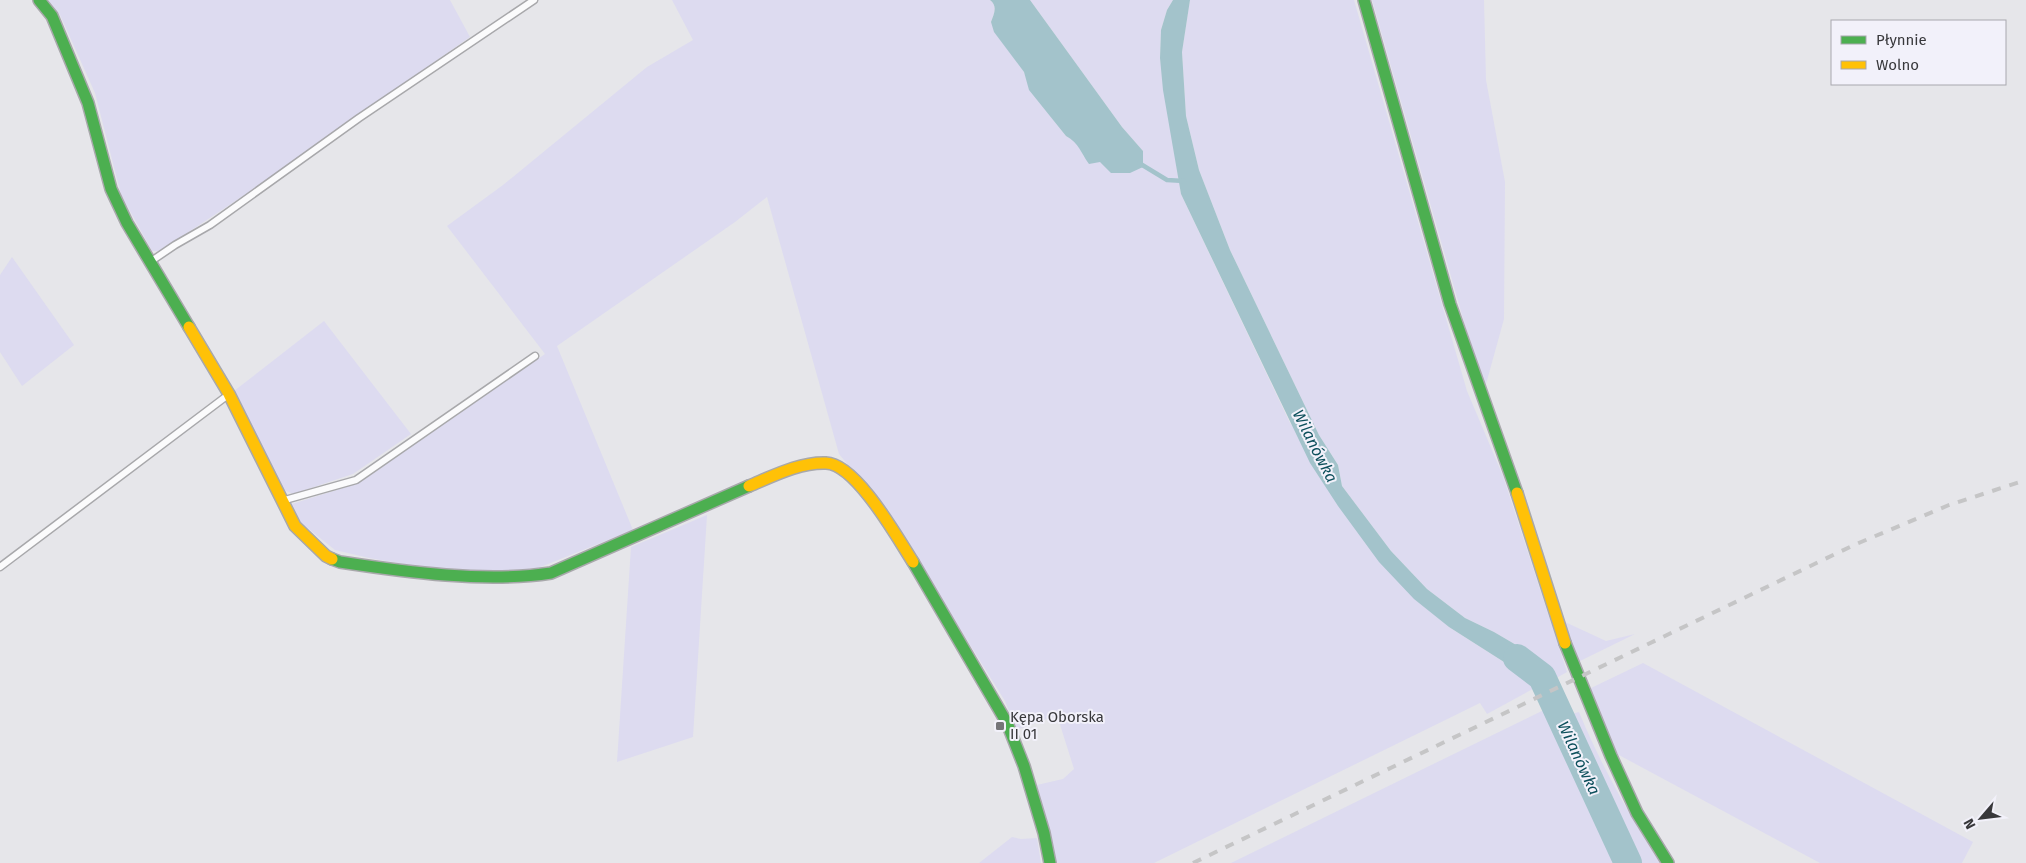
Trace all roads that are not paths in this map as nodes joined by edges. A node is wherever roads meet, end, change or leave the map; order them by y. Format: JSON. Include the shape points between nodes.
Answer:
{"nodes":[{"id":1,"x":39,"y":0,"type":"edge"},
{"id":2,"x":534,"y":0,"type":"edge"},
{"id":3,"x":1364,"y":0,"type":"edge"},
{"id":4,"x":149,"y":263,"type":"junction"},
{"id":5,"x":535,"y":356,"type":"dead end"},
{"id":6,"x":229,"y":394,"type":"junction"},
{"id":7,"x":281,"y":501,"type":"junction"},
{"id":8,"x":0,"y":567,"type":"edge"},
{"id":9,"x":1050,"y":863,"type":"edge"},
{"id":10,"x":1668,"y":863,"type":"edge"}],
"edges":[{"from":1,"to":4,"type":"street","via":[[52,16],[88,103],[111,189]]},
{"from":2,"to":4,"type":"lane","via":[[358,118],[210,225]]},
{"from":3,"to":10,"type":"street","via":[[1450,304],[1527,520],[1563,639],[1637,813]]},
{"from":4,"to":6,"type":"street"},
{"from":5,"to":7,"type":"lane","via":[[356,480]]},
{"from":6,"to":7,"type":"street"},
{"from":6,"to":8,"type":"lane"},
{"from":7,"to":9,"type":"street","via":[[295,526],[310,542],[326,556],[340,562],[394,570],[525,577],[551,573],[794,468],[827,463],[843,468],[851,473],[921,573],[1007,723],[1024,766]]}]}
